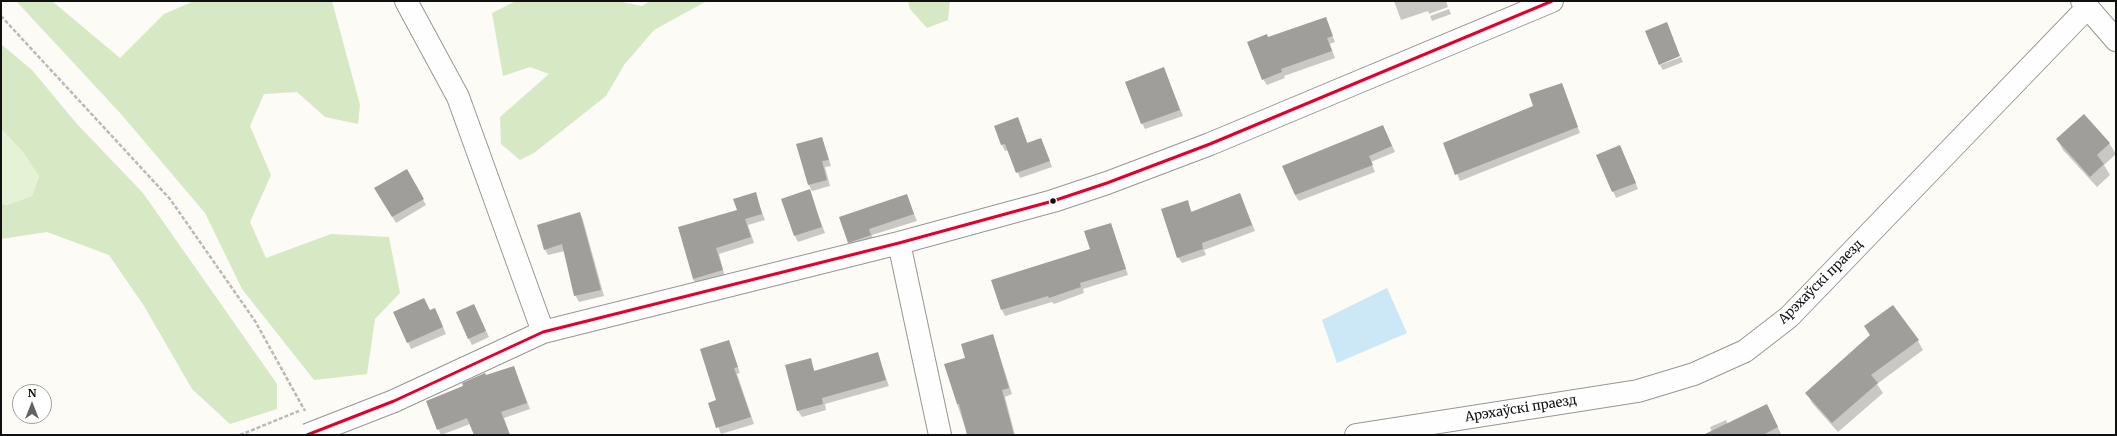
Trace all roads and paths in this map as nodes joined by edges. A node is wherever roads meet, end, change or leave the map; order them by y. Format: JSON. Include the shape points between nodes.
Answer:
{"nodes":[{"id":1,"x":406,"y":1,"type":"edge"},
{"id":2,"x":1552,"y":1,"type":"edge"},
{"id":3,"x":2085,"y":4,"type":"edge"},
{"id":4,"x":1,"y":16,"type":"edge"},
{"id":5,"x":2116,"y":40,"type":"edge"},
{"id":6,"x":899,"y":243,"type":"junction"},
{"id":7,"x":543,"y":332,"type":"junction"},
{"id":8,"x":304,"y":409,"type":"junction"},
{"id":9,"x":307,"y":425,"type":"edge"},
{"id":10,"x":240,"y":435,"type":"edge"},
{"id":11,"x":940,"y":435,"type":"edge"},
{"id":12,"x":1356,"y":435,"type":"edge"}],
"edges":[{"from":1,"to":7,"type":"street","via":[[458,97]]},
{"from":2,"to":6,"type":"street","via":[[1210,144],[1114,180],[1053,201]]},
{"from":3,"to":5,"type":"street"},
{"from":3,"to":12,"type":"street","name":"Арэхаўскі праезд","via":[[1789,318],[1745,351],[1694,374],[1638,391]]},
{"from":4,"to":8,"type":"path","via":[[170,199],[256,321]]},
{"from":6,"to":7,"type":"street"},
{"from":6,"to":11,"type":"street"},
{"from":7,"to":9,"type":"street","bridge":true,"via":[[394,400]]},
{"from":8,"to":9,"type":"path"},
{"from":8,"to":10,"type":"path"}]}
